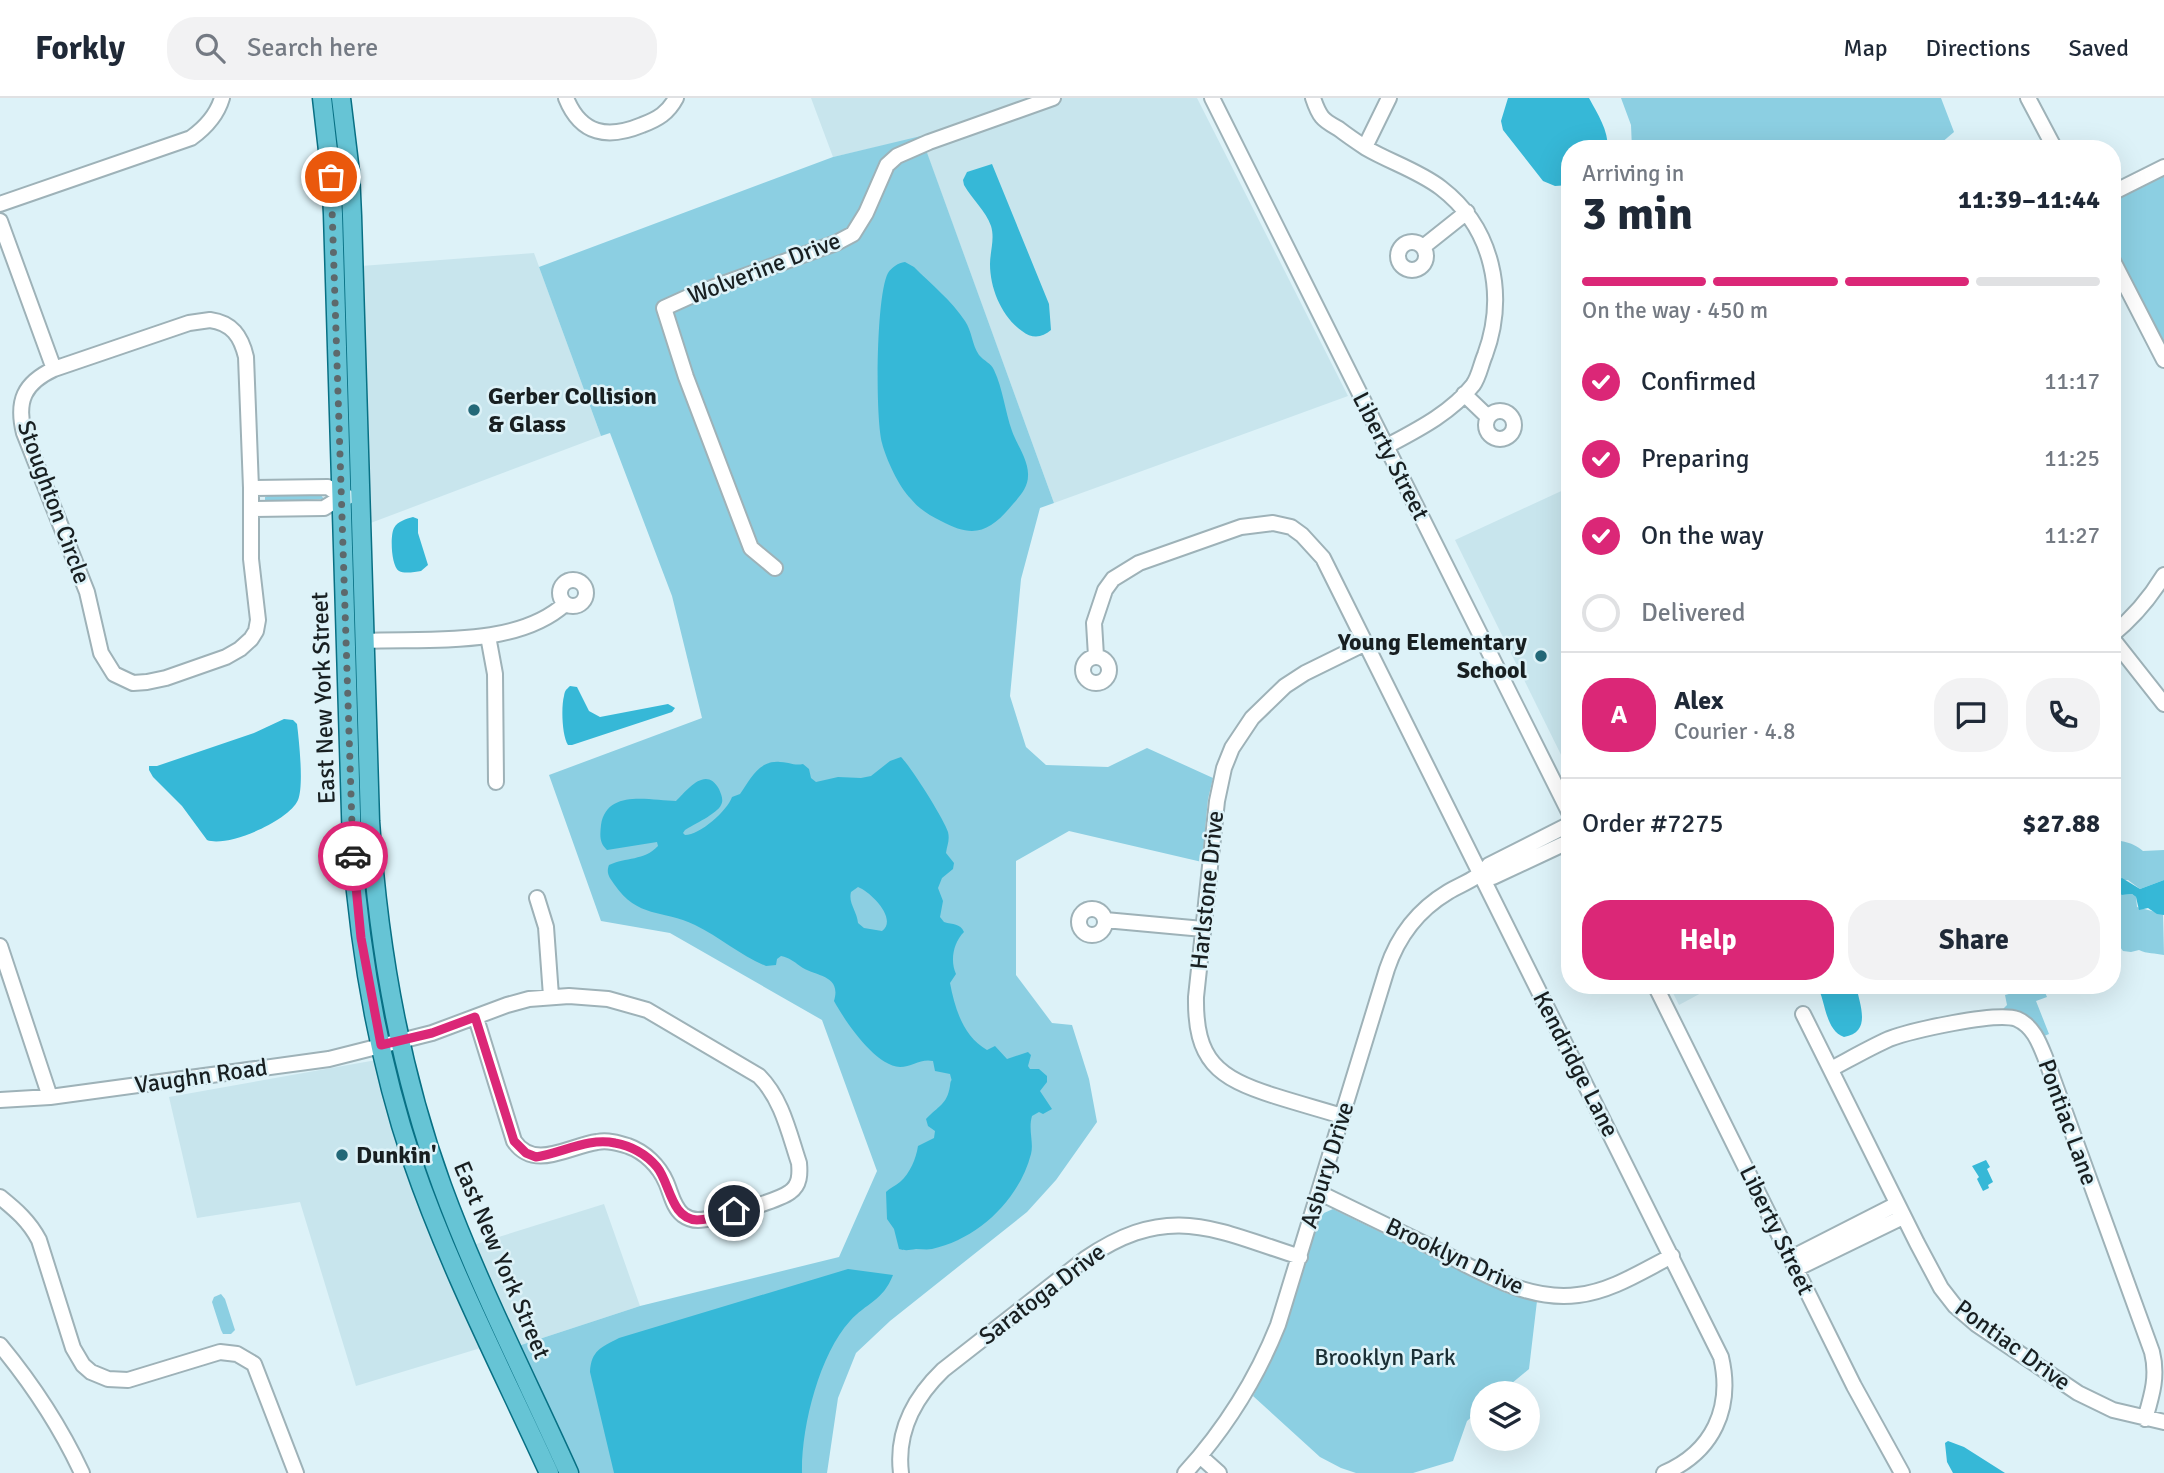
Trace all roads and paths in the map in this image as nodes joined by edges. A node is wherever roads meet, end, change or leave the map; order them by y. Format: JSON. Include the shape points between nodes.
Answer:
{"nodes":[{"id":1,"x":222,"y":98,"type":"edge"},
{"id":2,"x":322,"y":98,"type":"edge"},
{"id":3,"x":341,"y":98,"type":"edge"},
{"id":4,"x":566,"y":98,"type":"edge"},
{"id":5,"x":676,"y":98,"type":"edge"},
{"id":6,"x":1053,"y":98,"type":"edge"},
{"id":7,"x":1212,"y":98,"type":"edge"},
{"id":8,"x":1312,"y":98,"type":"edge"},
{"id":9,"x":1389,"y":98,"type":"edge"},
{"id":10,"x":2028,"y":98,"type":"edge"},
{"id":11,"x":2050,"y":140,"type":"edge"},
{"id":12,"x":1365,"y":147,"type":"junction"},
{"id":13,"x":2164,"y":167,"type":"edge"},
{"id":14,"x":2121,"y":188,"type":"edge"},
{"id":15,"x":0,"y":205,"type":"edge"},
{"id":16,"x":1466,"y":212,"type":"junction"},
{"id":17,"x":0,"y":221,"type":"edge"},
{"id":18,"x":1423,"y":247,"type":"dead end"},
{"id":19,"x":2121,"y":276,"type":"edge"},
{"id":20,"x":2164,"y":359,"type":"edge"},
{"id":21,"x":54,"y":369,"type":"junction"},
{"id":22,"x":1464,"y":394,"type":"junction"},
{"id":23,"x":1488,"y":417,"type":"dead end"},
{"id":24,"x":1387,"y":446,"type":"junction"},
{"id":25,"x":251,"y":488,"type":"junction"},
{"id":26,"x":360,"y":496,"type":"junction"},
{"id":27,"x":342,"y":497,"type":"junction"},
{"id":28,"x":251,"y":509,"type":"junction"},
{"id":29,"x":775,"y":568,"type":"dead end"},
{"id":30,"x":2164,"y":575,"type":"edge"},
{"id":31,"x":565,"y":604,"type":"dead end"},
{"id":32,"x":2121,"y":629,"type":"edge"},
{"id":33,"x":488,"y":636,"type":"junction"},
{"id":34,"x":365,"y":641,"type":"junction"},
{"id":35,"x":1366,"y":643,"type":"junction"},
{"id":36,"x":2121,"y":649,"type":"edge"},
{"id":37,"x":1096,"y":656,"type":"dead end"},
{"id":38,"x":2164,"y":704,"type":"edge"},
{"id":39,"x":496,"y":782,"type":"dead end"},
{"id":40,"x":1561,"y":796,"type":"edge"},
{"id":41,"x":1561,"y":829,"type":"edge"},
{"id":42,"x":1561,"y":845,"type":"edge"},
{"id":43,"x":1481,"y":875,"type":"junction"},
{"id":44,"x":537,"y":898,"type":"dead end"},
{"id":45,"x":1105,"y":919,"type":"dead end"},
{"id":46,"x":1203,"y":929,"type":"junction"},
{"id":47,"x":0,"y":946,"type":"edge"},
{"id":48,"x":1659,"y":994,"type":"edge"},
{"id":49,"x":551,"y":996,"type":"junction"},
{"id":50,"x":1804,"y":1014,"type":"dead end"},
{"id":51,"x":475,"y":1017,"type":"junction"},
{"id":52,"x":400,"y":1040,"type":"junction"},
{"id":53,"x":381,"y":1045,"type":"junction"},
{"id":54,"x":1831,"y":1069,"type":"junction"},
{"id":55,"x":50,"y":1097,"type":"junction"},
{"id":56,"x":0,"y":1100,"type":"edge"},
{"id":57,"x":1342,"y":1116,"type":"junction"},
{"id":58,"x":1320,"y":1193,"type":"junction"},
{"id":59,"x":0,"y":1196,"type":"edge"},
{"id":60,"x":1900,"y":1211,"type":"junction"},
{"id":61,"x":1672,"y":1256,"type":"junction"},
{"id":62,"x":1300,"y":1257,"type":"junction"},
{"id":63,"x":1793,"y":1264,"type":"junction"},
{"id":64,"x":0,"y":1345,"type":"edge"},
{"id":65,"x":2145,"y":1419,"type":"junction"},
{"id":66,"x":2164,"y":1422,"type":"edge"},
{"id":67,"x":1200,"y":1456,"type":"junction"},
{"id":68,"x":82,"y":1473,"type":"edge"},
{"id":69,"x":296,"y":1473,"type":"edge"},
{"id":70,"x":549,"y":1473,"type":"edge"},
{"id":71,"x":569,"y":1473,"type":"edge"},
{"id":72,"x":901,"y":1473,"type":"edge"},
{"id":73,"x":1185,"y":1473,"type":"edge"},
{"id":74,"x":1219,"y":1473,"type":"edge"},
{"id":75,"x":1664,"y":1473,"type":"edge"},
{"id":76,"x":1902,"y":1473,"type":"edge"}],
"edges":[{"from":1,"to":15,"type":"street","via":[[211,119],[191,138]]},
{"from":2,"to":27,"type":"main road","name":"East New York Street","via":[[333,214]]},
{"from":3,"to":26,"type":"main road","name":"East New York Street","via":[[350,172]]},
{"from":4,"to":5,"type":"street","via":[[572,112],[589,128],[615,133],[663,115]]},
{"from":6,"to":29,"type":"street","name":"Wolverine Drive","via":[[897,156],[887,166],[853,234],[664,308],[751,548]]},
{"from":7,"to":24,"type":"street","name":"Liberty Street"},
{"from":8,"to":12,"type":"street","via":[[1322,117]]},
{"from":9,"to":12,"type":"street"},
{"from":10,"to":11,"type":"street"},
{"from":12,"to":16,"type":"street","via":[[1435,183]]},
{"from":13,"to":14,"type":"street"},
{"from":16,"to":18,"type":"street"},
{"from":16,"to":22,"type":"street","via":[[1490,257],[1496,306],[1491,339],[1474,384]]},
{"from":17,"to":21,"type":"street"},
{"from":19,"to":20,"type":"street"},
{"from":21,"to":25,"type":"street","name":"Stoughton Circle","via":[[189,323],[222,322],[237,335],[246,357]]},
{"from":21,"to":28,"type":"street","name":"Stoughton Circle","via":[[31,383],[20,419],[87,592],[101,653],[122,680],[166,678],[226,657],[251,639],[258,620]]},
{"from":22,"to":23,"type":"street"},
{"from":22,"to":24,"type":"street","via":[[1436,418]]},
{"from":24,"to":40,"type":"street","name":"Liberty Street"},
{"from":25,"to":27,"type":"street","via":[[328,487]]},
{"from":25,"to":28,"type":"street","name":"Stoughton Circle"},
{"from":26,"to":27,"type":"street"},
{"from":26,"to":34,"type":"main road","name":"East New York Street"},
{"from":27,"to":28,"type":"street","via":[[324,508]]},
{"from":27,"to":53,"type":"main road","name":"East New York Street","via":[[352,847],[361,938]]},
{"from":30,"to":32,"type":"street"},
{"from":31,"to":33,"type":"street","via":[[537,622]]},
{"from":33,"to":34,"type":"street"},
{"from":33,"to":39,"type":"street","via":[[495,674]]},
{"from":34,"to":52,"type":"main road","name":"East New York Street","via":[[374,874],[385,967]]},
{"from":35,"to":37,"type":"street","name":"Kendridge Lane","via":[[1316,548],[1292,527],[1273,523],[1241,527],[1122,572],[1099,604]]},
{"from":35,"to":43,"type":"street","name":"Kendridge Lane"},
{"from":35,"to":46,"type":"street","name":"Harlstone Drive","via":[[1285,686],[1252,718],[1232,748],[1219,788]]},
{"from":36,"to":38,"type":"street"},
{"from":41,"to":43,"type":"street","name":"Asbury Drive","via":[[1489,865]]},
{"from":42,"to":43,"type":"street","name":"Asbury Drive","via":[[1493,877]]},
{"from":43,"to":57,"type":"street","name":"Asbury Drive","via":[[1429,905],[1397,943]]},
{"from":43,"to":61,"type":"street","name":"Kendridge Lane"},
{"from":44,"to":49,"type":"street","via":[[546,927]]},
{"from":45,"to":46,"type":"street"},
{"from":46,"to":57,"type":"street","name":"Harlstone Drive","via":[[1196,1015],[1208,1057],[1243,1086]]},
{"from":47,"to":55,"type":"street"},
{"from":48,"to":63,"type":"street","name":"Liberty Street"},
{"from":49,"to":51,"type":"street","name":"Vaughn Road","via":[[508,1004]]},
{"from":49,"to":51,"type":"street","name":"Vaughn Road","via":[[587,996],[647,1010],[759,1076],[776,1097],[799,1163],[797,1185],[780,1197],[711,1218],[689,1219],[676,1207],[657,1167],[633,1148],[596,1142],[536,1157],[526,1153],[514,1141]]},
{"from":50,"to":54,"type":"street","name":"Pontiac Drive"},
{"from":51,"to":52,"type":"street","name":"Vaughn Road"},
{"from":52,"to":53,"type":"street","name":"Vaughn Road"},
{"from":52,"to":71,"type":"main road","name":"East New York Street","via":[[426,1137],[456,1223]]},
{"from":53,"to":55,"type":"street","name":"Vaughn Road","via":[[329,1059]]},
{"from":53,"to":70,"type":"main road","name":"East New York Street","via":[[406,1141],[440,1234]]},
{"from":54,"to":60,"type":"street","name":"Pontiac Drive"},
{"from":54,"to":65,"type":"street","name":"Pontiac Lane","via":[[1911,1032],[2000,1016],[2030,1028],[2045,1057],[2152,1352],[2155,1382]]},
{"from":55,"to":56,"type":"street","name":"Vaughn Road"},
{"from":57,"to":58,"type":"street","name":"Asbury Drive"},
{"from":58,"to":61,"type":"street","name":"Brooklyn Drive","via":[[1501,1280],[1541,1294],[1593,1292]]},
{"from":58,"to":62,"type":"street","name":"Asbury Drive"},
{"from":59,"to":69,"type":"street","via":[[32,1228],[73,1348],[90,1372],[128,1380],[219,1352],[237,1354],[254,1364]]},
{"from":60,"to":63,"type":"street"},
{"from":60,"to":65,"type":"street","name":"Pontiac Drive","via":[[1941,1288],[1969,1319],[2078,1393]]},
{"from":61,"to":75,"type":"street","name":"Kendridge Lane","via":[[1719,1352],[1726,1384],[1721,1414],[1708,1439],[1683,1464]]},
{"from":62,"to":67,"type":"street","name":"Asbury Drive","via":[[1266,1356],[1234,1411]]},
{"from":62,"to":72,"type":"street","name":"Saratoga Drive","via":[[1188,1225],[1157,1226],[1109,1244],[929,1384],[911,1410],[904,1431]]},
{"from":63,"to":76,"type":"street","name":"Liberty Street"},
{"from":64,"to":68,"type":"street","via":[[55,1421]]},
{"from":65,"to":66,"type":"street","name":"Pontiac Drive"},
{"from":67,"to":73,"type":"street","name":"Asbury Drive"},
{"from":67,"to":74,"type":"street"}]}
